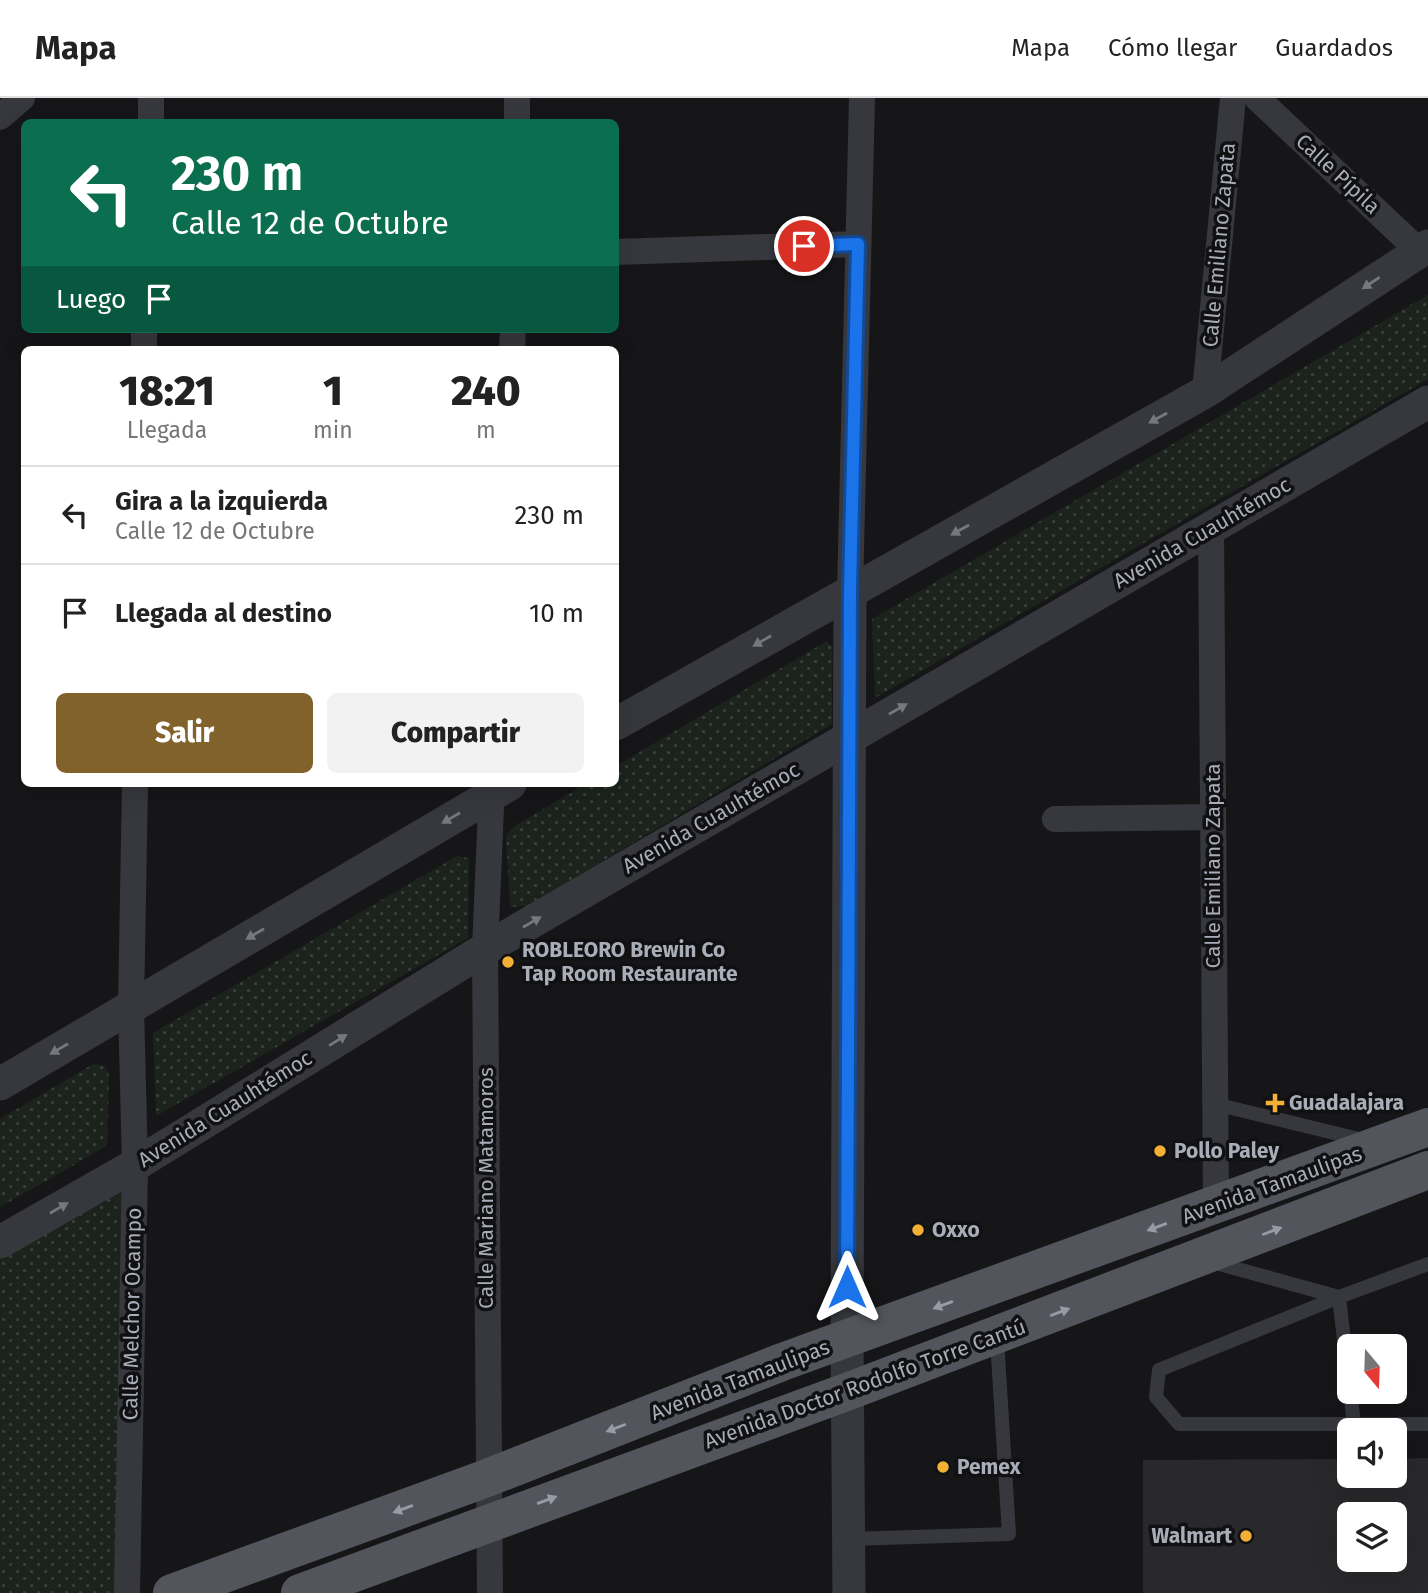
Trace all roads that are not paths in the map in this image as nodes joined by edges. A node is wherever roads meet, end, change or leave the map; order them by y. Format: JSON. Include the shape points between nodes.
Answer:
{"nodes":[{"id":1,"x":22,"y":98,"type":"edge"},
{"id":2,"x":152,"y":98,"type":"edge"},
{"id":3,"x":517,"y":98,"type":"edge"},
{"id":4,"x":862,"y":98,"type":"edge"},
{"id":5,"x":1233,"y":98,"type":"edge"},
{"id":6,"x":1257,"y":98,"type":"edge"},
{"id":7,"x":0,"y":117,"type":"edge"},
{"id":8,"x":151,"y":119,"type":"edge"},
{"id":9,"x":517,"y":119,"type":"edge"},
{"id":10,"x":858,"y":244,"type":"junction"},
{"id":11,"x":1423,"y":248,"type":"edge"},
{"id":12,"x":619,"y":252,"type":"edge"},
{"id":13,"x":1205,"y":393,"type":"junction"},
{"id":14,"x":1428,"y":402,"type":"edge"},
{"id":15,"x":1211,"y":527,"type":"junction"},
{"id":16,"x":850,"y":591,"type":"junction"},
{"id":17,"x":619,"y":722,"type":"edge"},
{"id":18,"x":850,"y":737,"type":"junction"},
{"id":19,"x":135,"y":787,"type":"edge"},
{"id":20,"x":498,"y":788,"type":"edge"},
{"id":21,"x":1213,"y":817,"type":"junction"},
{"id":22,"x":1055,"y":819,"type":"dead end"},
{"id":23,"x":485,"y":949,"type":"junction"},
{"id":24,"x":131,"y":1007,"type":"junction"},
{"id":25,"x":0,"y":1084,"type":"edge"},
{"id":26,"x":1215,"y":1104,"type":"junction"},
{"id":27,"x":1428,"y":1127,"type":"edge"},
{"id":28,"x":1381,"y":1144,"type":"junction"},
{"id":29,"x":135,"y":1165,"type":"junction"},
{"id":30,"x":1428,"y":1170,"type":"edge"},
{"id":31,"x":1216,"y":1206,"type":"junction"},
{"id":32,"x":0,"y":1242,"type":"edge"},
{"id":33,"x":1200,"y":1258,"type":"junction"},
{"id":34,"x":1428,"y":1264,"type":"edge"},
{"id":35,"x":1339,"y":1297,"type":"junction"},
{"id":36,"x":1343,"y":1334,"type":"edge"},
{"id":37,"x":996,"y":1335,"type":"junction"},
{"id":38,"x":846,"y":1340,"type":"junction"},
{"id":39,"x":849,"y":1391,"type":"junction"},
{"id":40,"x":1407,"y":1423,"type":"edge"},
{"id":41,"x":1428,"y":1423,"type":"edge"},
{"id":42,"x":1337,"y":1424,"type":"edge"},
{"id":43,"x":487,"y":1478,"type":"junction"},
{"id":44,"x":489,"y":1522,"type":"junction"},
{"id":45,"x":849,"y":1539,"type":"junction"},
{"id":46,"x":127,"y":1593,"type":"edge"},
{"id":47,"x":172,"y":1593,"type":"edge"},
{"id":48,"x":300,"y":1593,"type":"edge"},
{"id":49,"x":490,"y":1593,"type":"edge"},
{"id":50,"x":849,"y":1593,"type":"edge"}],
"edges":[{"from":1,"to":7,"type":"street"},
{"from":2,"to":8,"type":"street"},
{"from":3,"to":9,"type":"street"},
{"from":4,"to":10,"type":"street"},
{"from":5,"to":13,"type":"street","name":"Calle Emiliano Zapata"},
{"from":6,"to":11,"type":"street","name":"Calle Pípila"},
{"from":10,"to":12,"type":"street"},
{"from":10,"to":16,"type":"street"},
{"from":11,"to":13,"type":"street","one_way":true},
{"from":13,"to":16,"type":"street","one_way":true},
{"from":14,"to":15,"type":"street","name":"Avenida Cuauhtémoc"},
{"from":18,"to":15,"type":"street","name":"Avenida Cuauhtémoc","one_way":true},
{"from":15,"to":21,"type":"street","name":"Calle Emiliano Zapata"},
{"from":16,"to":17,"type":"street","one_way":true},
{"from":16,"to":18,"type":"street"},
{"from":23,"to":18,"type":"street","name":"Avenida Cuauhtémoc","one_way":true},
{"from":18,"to":38,"type":"street"},
{"from":19,"to":24,"type":"street","name":"Calle Melchor Ocampo"},
{"from":20,"to":23,"type":"street","name":"Calle Mariano Matamoros"},
{"from":20,"to":24,"type":"street","one_way":true},
{"from":21,"to":22,"type":"street"},
{"from":21,"to":26,"type":"street","name":"Calle Emiliano Zapata"},
{"from":29,"to":23,"type":"street","name":"Avenida Cuauhtémoc","one_way":true},
{"from":23,"to":43,"type":"street","name":"Calle Mariano Matamoros"},
{"from":24,"to":25,"type":"street","one_way":true},
{"from":24,"to":29,"type":"street","name":"Calle Melchor Ocampo"},
{"from":26,"to":28,"type":"lane"},
{"from":26,"to":31,"type":"street","name":"Calle Emiliano Zapata"},
{"from":27,"to":28,"type":"main road","name":"Avenida Tamaulipas"},
{"from":28,"to":31,"type":"main road","name":"Avenida Tamaulipas"},
{"from":32,"to":29,"type":"street","name":"Avenida Cuauhtémoc","one_way":true},
{"from":29,"to":46,"type":"street","name":"Calle Melchor Ocampo"},
{"from":33,"to":30,"type":"main road","name":"Avenida Doctor Rodolfo Torre Cantú","one_way":true},
{"from":31,"to":38,"type":"main road","name":"Avenida Tamaulipas","one_way":true},
{"from":33,"to":35,"type":"lane"},
{"from":37,"to":33,"type":"main road","name":"Avenida Doctor Rodolfo Torre Cantú","one_way":true},
{"from":34,"to":35,"type":"lane"},
{"from":35,"to":36,"type":"lane"},
{"from":35,"to":42,"type":"lane","via":[[1159,1370],[1156,1397],[1179,1424]]},
{"from":37,"to":39,"type":"main road","name":"Avenida Doctor Rodolfo Torre Cantú"},
{"from":37,"to":45,"type":"lane","via":[[1009,1534]]},
{"from":38,"to":39,"type":"street"},
{"from":38,"to":43,"type":"main road","name":"Avenida Tamaulipas","one_way":true},
{"from":44,"to":39,"type":"main road","name":"Avenida Doctor Rodolfo Torre Cantú","one_way":true},
{"from":39,"to":45,"type":"street"},
{"from":40,"to":41,"type":"lane"},
{"from":43,"to":44,"type":"street","name":"Calle Mariano Matamoros"},
{"from":43,"to":47,"type":"main road","name":"Avenida Tamaulipas","one_way":true},
{"from":44,"to":48,"type":"main road","name":"Avenida Doctor Rodolfo Torre Cantú"},
{"from":44,"to":49,"type":"street","name":"Calle Mariano Matamoros"},
{"from":45,"to":50,"type":"street"}]}
